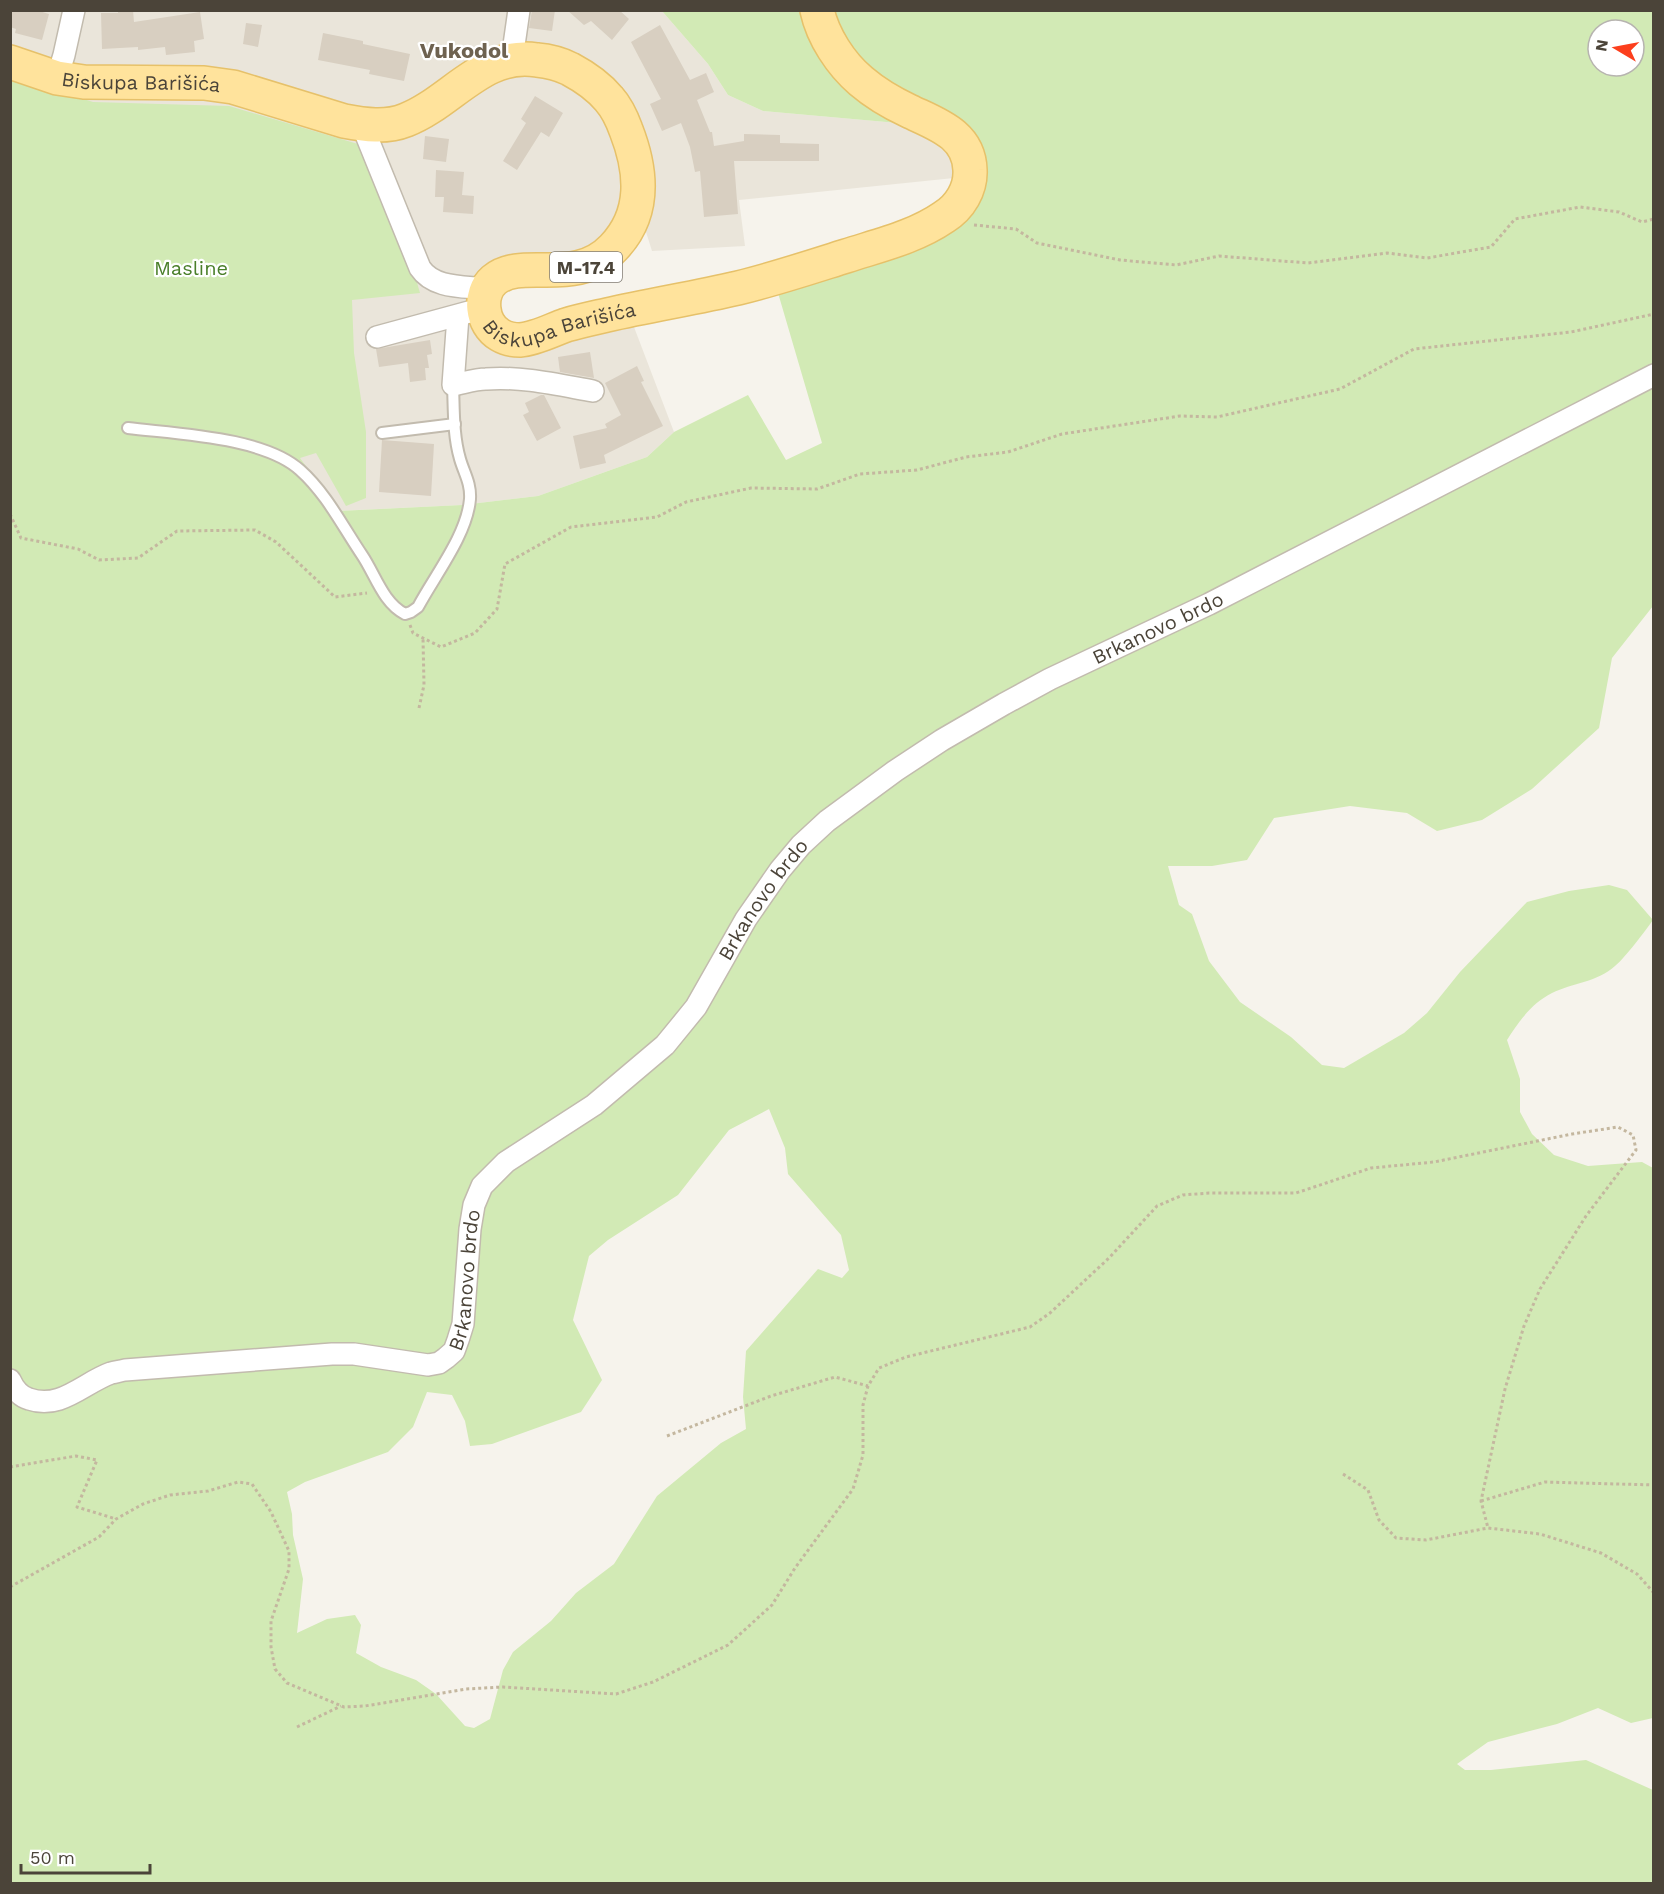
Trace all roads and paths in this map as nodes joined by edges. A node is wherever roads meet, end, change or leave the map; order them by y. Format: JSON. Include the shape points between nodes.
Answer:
{"nodes":[{"id":1,"x":74,"y":10,"type":"edge"},
{"id":2,"x":519,"y":10,"type":"edge"},
{"id":3,"x":817,"y":10,"type":"edge"},
{"id":4,"x":512,"y":59,"type":"junction"},
{"id":5,"x":10,"y":62,"type":"edge"},
{"id":6,"x":57,"y":78,"type":"junction"},
{"id":7,"x":362,"y":125,"type":"junction"},
{"id":8,"x":946,"y":216,"type":"junction"},
{"id":9,"x":1653,"y":219,"type":"edge"},
{"id":10,"x":476,"y":304,"type":"junction"},
{"id":11,"x":1653,"y":314,"type":"edge"},
{"id":12,"x":377,"y":337,"type":"dead end"},
{"id":13,"x":1653,"y":375,"type":"edge"},
{"id":14,"x":453,"y":385,"type":"junction"},
{"id":15,"x":593,"y":392,"type":"dead end"},
{"id":16,"x":455,"y":424,"type":"junction"},
{"id":17,"x":128,"y":428,"type":"dead end"},
{"id":18,"x":382,"y":433,"type":"dead end"},
{"id":19,"x":10,"y":514,"type":"edge"},
{"id":20,"x":383,"y":591,"type":"junction"},
{"id":21,"x":405,"y":614,"type":"junction"},
{"id":22,"x":423,"y":638,"type":"junction"},
{"id":23,"x":419,"y":708,"type":"dead end"},
{"id":24,"x":10,"y":1380,"type":"edge"},
{"id":25,"x":868,"y":1386,"type":"junction"},
{"id":26,"x":667,"y":1437,"type":"dead end"},
{"id":27,"x":10,"y":1467,"type":"edge"},
{"id":28,"x":1342,"y":1474,"type":"dead end"},
{"id":29,"x":1653,"y":1485,"type":"edge"},
{"id":30,"x":1481,"y":1501,"type":"junction"},
{"id":31,"x":116,"y":1519,"type":"junction"},
{"id":32,"x":1488,"y":1528,"type":"junction"},
{"id":33,"x":10,"y":1587,"type":"edge"},
{"id":34,"x":1653,"y":1593,"type":"edge"},
{"id":35,"x":340,"y":1706,"type":"junction"},
{"id":36,"x":297,"y":1727,"type":"dead end"}],
"edges":[{"from":1,"to":6,"type":"street"},
{"from":2,"to":4,"type":"street"},
{"from":3,"to":8,"type":"main road","name":"Biskupa Barišića","number":"M-17.4","via":[[838,57],[861,81],[947,129],[963,146],[970,181],[966,194]]},
{"from":4,"to":7,"type":"main road","name":"Biskupa Barišića","number":"M-17.4","via":[[486,68],[407,120]]},
{"from":4,"to":10,"type":"main road","name":"Biskupa Barišića","number":"M-17.4","via":[[529,58],[568,68],[603,93],[632,145],[639,190],[623,234],[600,260],[575,269],[511,273],[493,281]]},
{"from":5,"to":6,"type":"main road","name":"Biskupa Barišića","number":"M-17.4"},
{"from":6,"to":7,"type":"main road","name":"Biskupa Barišića","number":"M-17.4","via":[[233,87]]},
{"from":7,"to":10,"type":"street","via":[[424,275]]},
{"from":8,"to":9,"type":"path","via":[[969,225],[1016,229],[1037,243],[1120,260],[1176,265],[1219,256],[1308,263],[1387,253],[1427,258],[1491,247],[1515,219],[1580,207],[1619,212],[1642,222]]},
{"from":8,"to":10,"type":"main road","name":"Biskupa Barišića","number":"M-17.4","via":[[900,239],[739,288],[571,324],[520,340],[493,330]]},
{"from":10,"to":12,"type":"street"},
{"from":10,"to":14,"type":"street"},
{"from":11,"to":22,"type":"path","via":[[1571,332],[1414,349],[1340,390],[1218,417],[1180,416],[1062,434],[1008,452],[966,457],[917,470],[860,474],[817,489],[751,488],[686,502],[657,517],[571,526],[505,564],[497,609],[475,633],[441,647]]},
{"from":13,"to":24,"type":"street","name":"Brkanovo brdo","via":[[1209,604],[1004,704],[914,759],[827,821],[780,870],[746,919],[696,1007],[665,1045],[594,1105],[506,1162],[482,1186],[470,1229],[463,1324],[454,1350],[439,1363],[332,1353],[125,1370],[47,1401],[24,1398]]},
{"from":14,"to":15,"type":"street","via":[[485,379],[527,380]]},
{"from":14,"to":16,"type":"lane"},
{"from":16,"to":18,"type":"lane"},
{"from":16,"to":21,"type":"lane","via":[[460,459],[469,480],[466,519],[418,607]]},
{"from":17,"to":20,"type":"lane","via":[[234,443],[286,459],[316,486]]},
{"from":19,"to":20,"type":"path","via":[[21,538],[78,549],[99,560],[138,558],[177,531],[255,530],[276,542],[335,597]]},
{"from":20,"to":21,"type":"lane","via":[[391,604]]},
{"from":21,"to":22,"type":"path","via":[[413,633]]},
{"from":22,"to":23,"type":"path","via":[[424,685]]},
{"from":25,"to":26,"type":"path","via":[[835,1377],[771,1396]]},
{"from":25,"to":30,"type":"path","via":[[879,1368],[906,1357],[1030,1327],[1109,1258],[1157,1206],[1183,1196],[1296,1193],[1371,1168],[1434,1162],[1618,1127],[1633,1135],[1636,1150],[1586,1216],[1539,1289],[1505,1389]]},
{"from":25,"to":35,"type":"path","via":[[862,1405],[863,1455],[853,1489],[772,1605],[728,1645],[653,1682],[616,1694],[466,1689],[365,1706]]},
{"from":27,"to":31,"type":"path","via":[[76,1456],[97,1460],[77,1507]]},
{"from":28,"to":32,"type":"path","via":[[1368,1490],[1379,1520],[1396,1538],[1425,1540]]},
{"from":29,"to":30,"type":"path","via":[[1545,1482]]},
{"from":30,"to":32,"type":"path"},
{"from":31,"to":33,"type":"path","via":[[99,1536]]},
{"from":31,"to":35,"type":"path","via":[[170,1495],[208,1491],[238,1482],[252,1484],[271,1512],[289,1551],[289,1569],[271,1622],[275,1669],[287,1683]]},
{"from":32,"to":34,"type":"path","via":[[1540,1534],[1601,1553],[1637,1574]]},
{"from":35,"to":36,"type":"path"}]}
